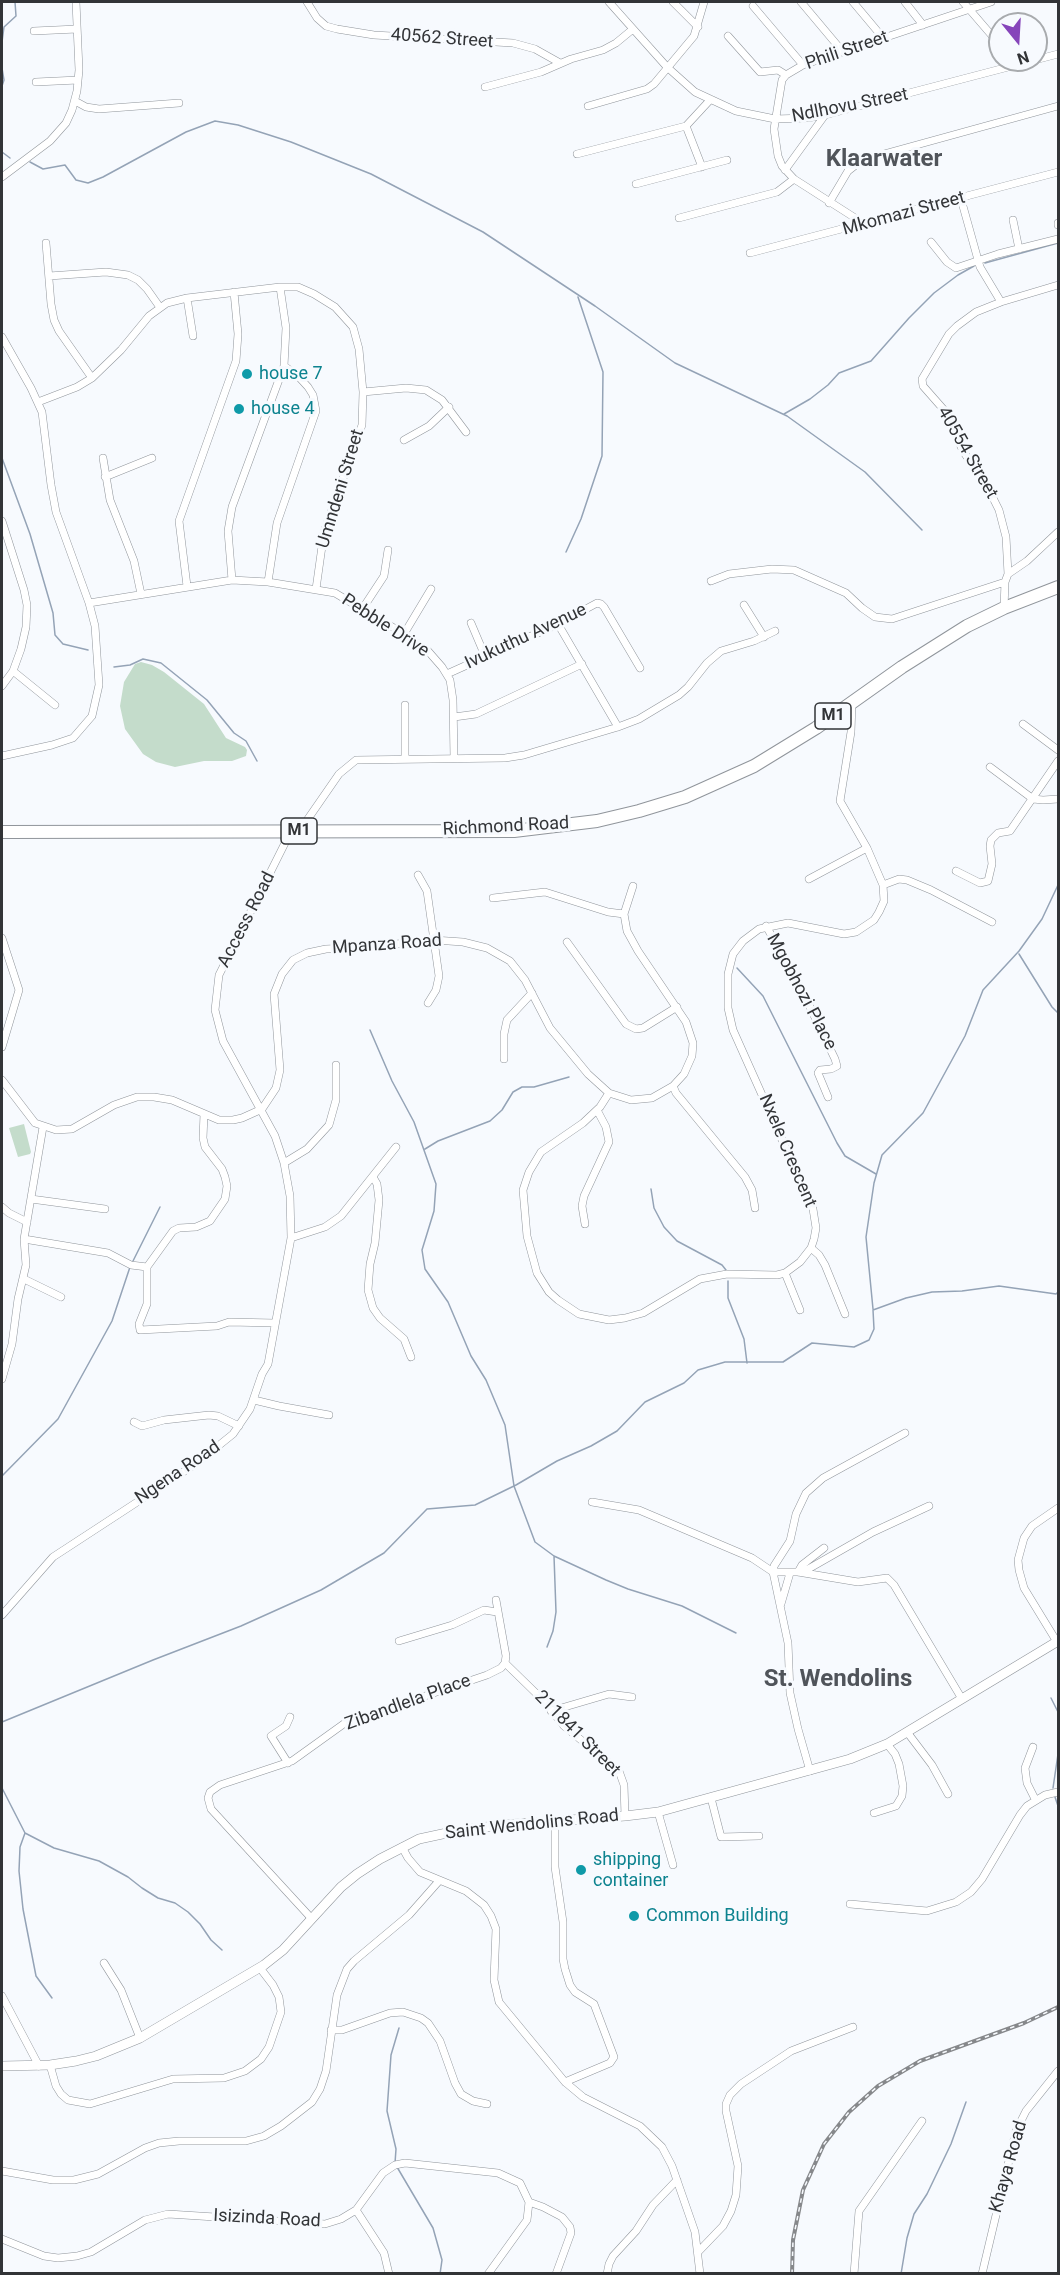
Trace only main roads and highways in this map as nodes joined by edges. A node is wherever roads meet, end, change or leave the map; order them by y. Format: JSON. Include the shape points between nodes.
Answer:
{"nodes":[{"id":1,"x":1059,"y":587,"type":"edge"},
{"id":2,"x":2,"y":832,"type":"edge"}],
"edges":[{"from":1,"to":2,"type":"highway","name":"Richmond Road","number":"M1","via":[[967,626],[754,766],[685,797],[607,818],[514,831]]}]}
